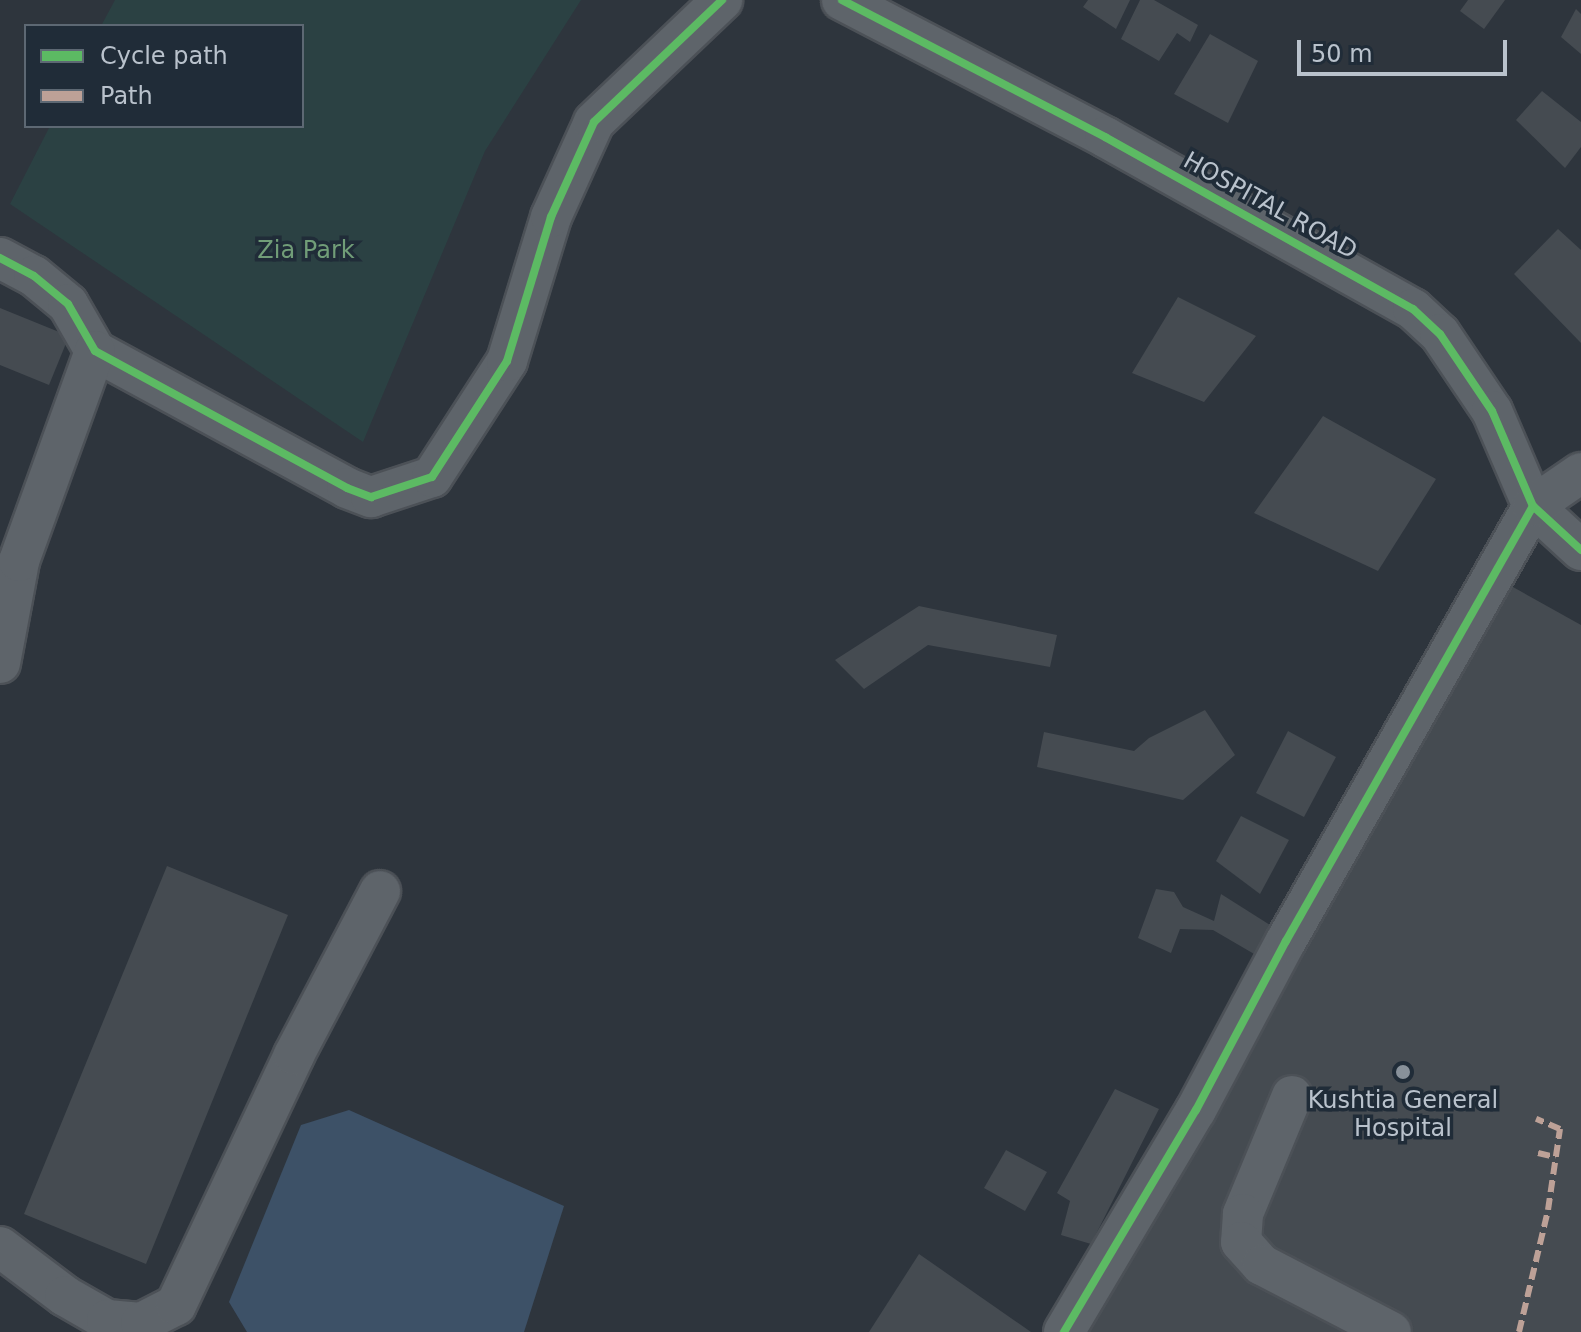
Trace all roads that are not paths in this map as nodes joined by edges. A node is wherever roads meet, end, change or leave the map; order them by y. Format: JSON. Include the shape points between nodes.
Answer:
{"nodes":[{"id":1,"x":722,"y":0,"type":"edge"},
{"id":2,"x":842,"y":0,"type":"edge"},
{"id":3,"x":0,"y":258,"type":"edge"},
{"id":4,"x":95,"y":351,"type":"junction"},
{"id":5,"x":1581,"y":473,"type":"edge"},
{"id":6,"x":1533,"y":506,"type":"junction"},
{"id":7,"x":1581,"y":550,"type":"edge"},
{"id":8,"x":0,"y":663,"type":"edge"},
{"id":9,"x":380,"y":891,"type":"dead end"},
{"id":10,"x":1292,"y":1096,"type":"dead end"},
{"id":11,"x":0,"y":1247,"type":"edge"},
{"id":12,"x":1064,"y":1332,"type":"edge"},
{"id":13,"x":1391,"y":1332,"type":"edge"}],
"edges":[{"from":1,"to":4,"type":"street","via":[[594,122],[551,217],[507,361],[432,477],[371,497]]},
{"from":2,"to":6,"type":"street","name":"HOSPITAL ROAD","via":[[1105,137],[1413,309],[1440,334],[1492,411]]},
{"from":3,"to":4,"type":"street","via":[[34,276],[68,304]]},
{"from":4,"to":8,"type":"street","via":[[19,561]]},
{"from":5,"to":6,"type":"street"},
{"from":6,"to":7,"type":"street","name":"HOSPITAL ROAD"},
{"from":6,"to":12,"type":"street","via":[[1196,1110]]},
{"from":9,"to":11,"type":"street","via":[[294,1055],[176,1305],[141,1323],[107,1320]]},
{"from":10,"to":13,"type":"street","via":[[1243,1214],[1241,1242],[1262,1265]]}]}
